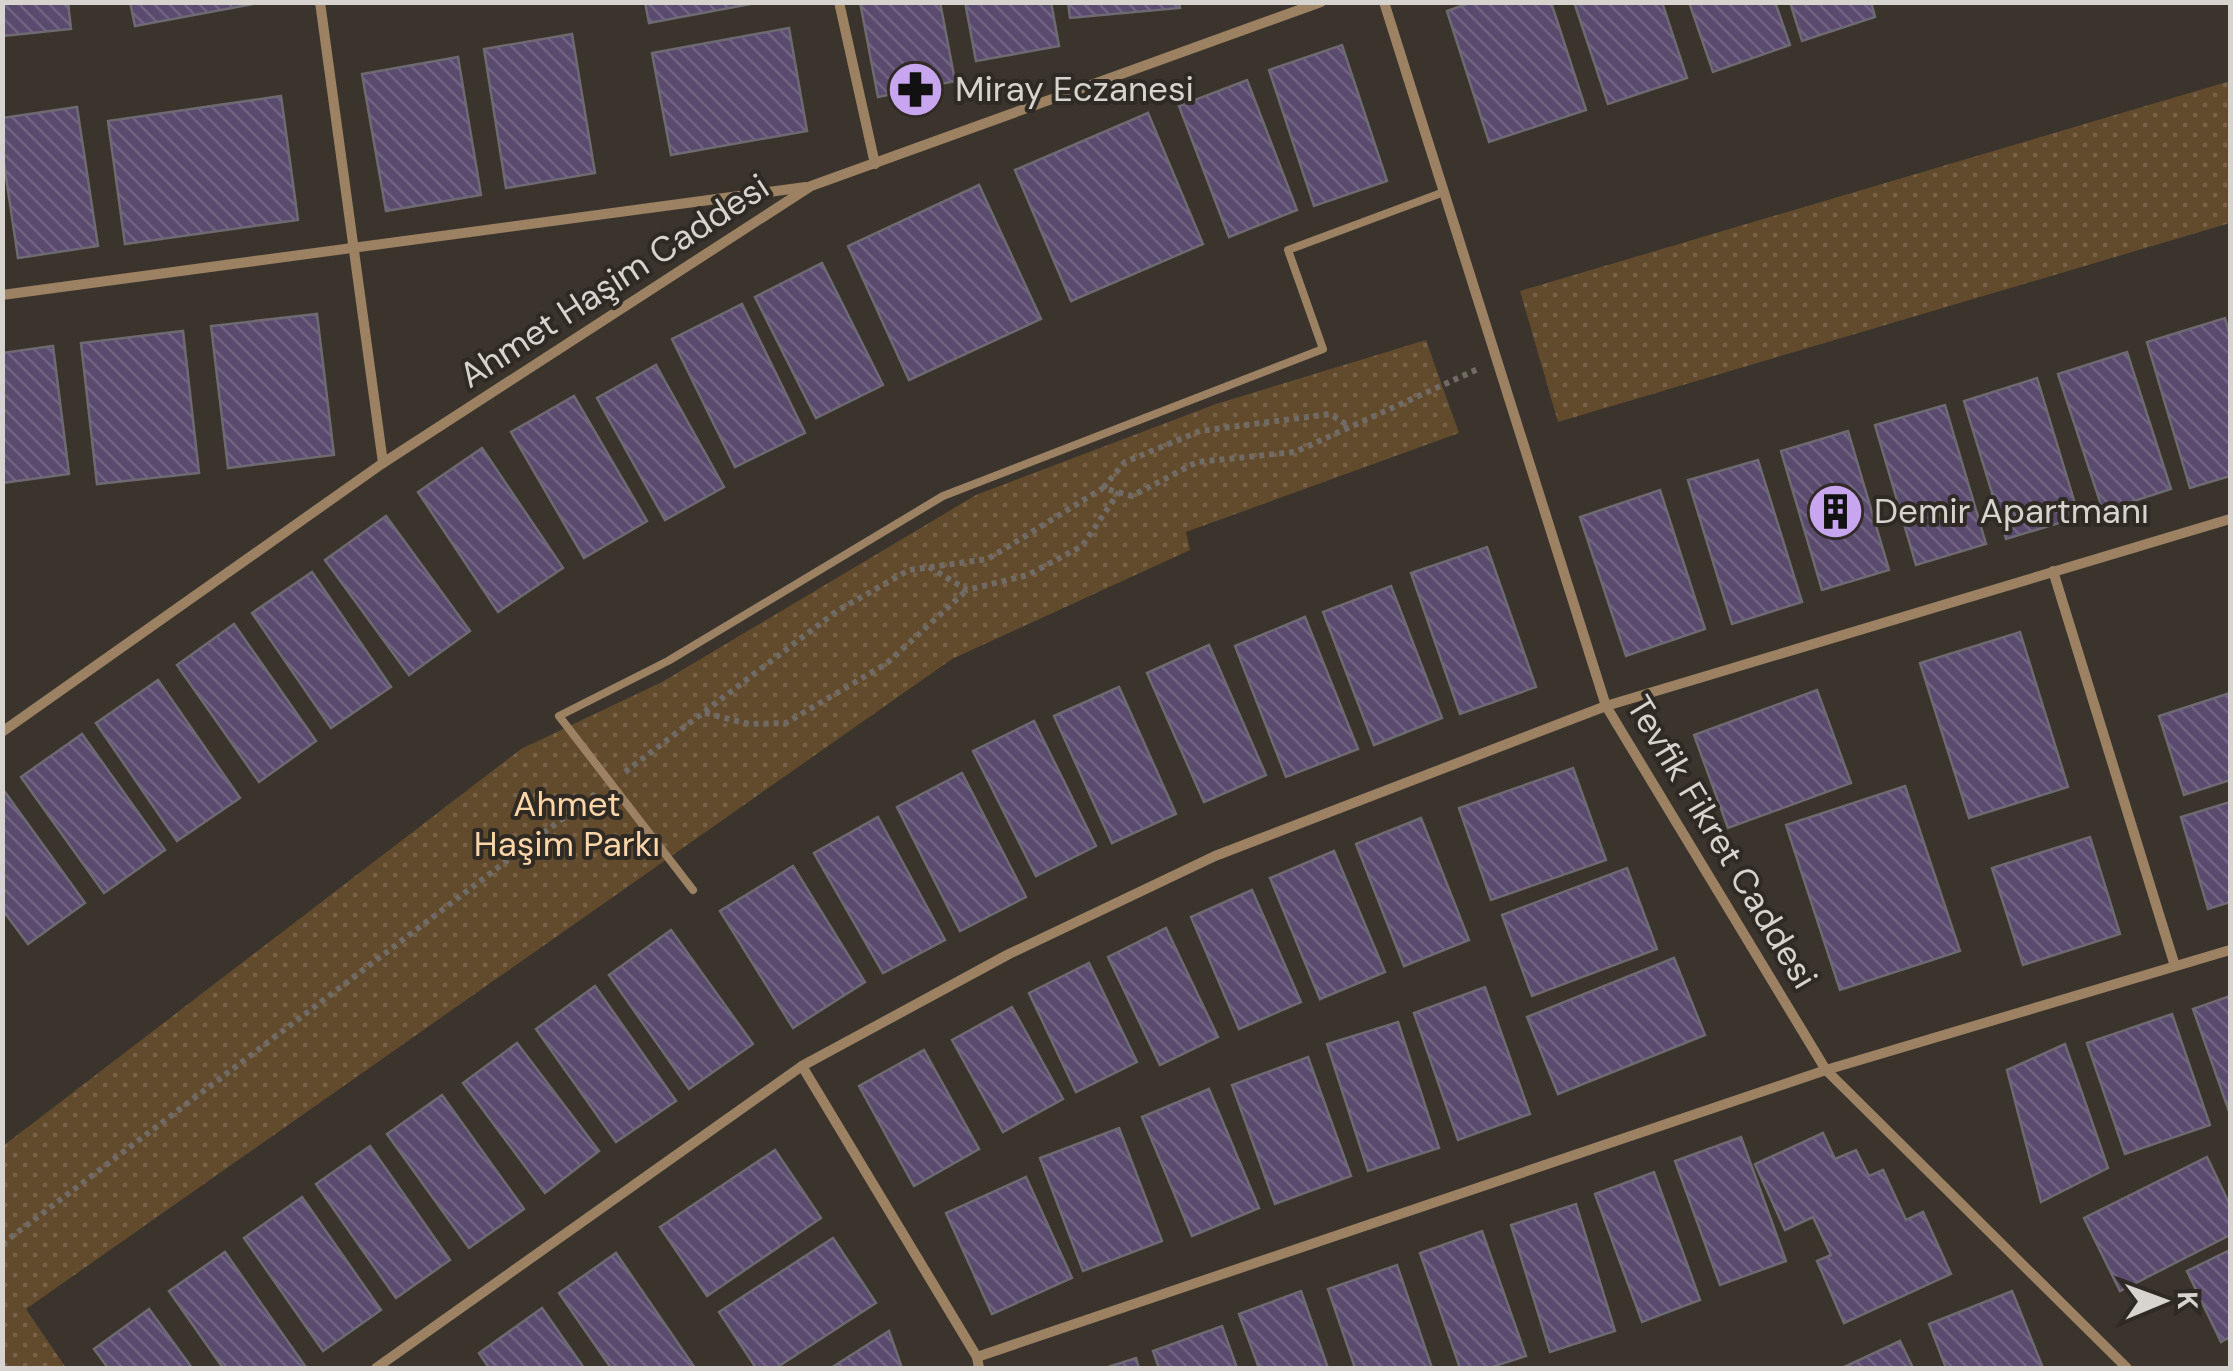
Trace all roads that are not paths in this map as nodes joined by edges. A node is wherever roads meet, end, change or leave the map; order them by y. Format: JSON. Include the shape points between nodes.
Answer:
{"nodes":[{"id":1,"x":320,"y":2,"type":"edge"},
{"id":2,"x":839,"y":2,"type":"edge"},
{"id":3,"x":1322,"y":2,"type":"edge"},
{"id":4,"x":1384,"y":2,"type":"edge"},
{"id":5,"x":875,"y":164,"type":"junction"},
{"id":6,"x":812,"y":186,"type":"junction"},
{"id":7,"x":1444,"y":192,"type":"junction"},
{"id":8,"x":355,"y":246,"type":"junction"},
{"id":9,"x":2,"y":295,"type":"edge"},
{"id":10,"x":384,"y":464,"type":"junction"},
{"id":11,"x":2230,"y":519,"type":"edge"},
{"id":12,"x":2053,"y":571,"type":"junction"},
{"id":13,"x":1606,"y":706,"type":"junction"},
{"id":14,"x":2,"y":732,"type":"edge"},
{"id":15,"x":693,"y":890,"type":"dead end"},
{"id":16,"x":2230,"y":950,"type":"edge"},
{"id":17,"x":2176,"y":966,"type":"junction"},
{"id":18,"x":802,"y":1066,"type":"junction"},
{"id":19,"x":1826,"y":1070,"type":"junction"},
{"id":20,"x":978,"y":1362,"type":"edge"},
{"id":21,"x":376,"y":1368,"type":"edge"},
{"id":22,"x":2127,"y":1368,"type":"edge"}],
"edges":[{"from":1,"to":8,"type":"street"},
{"from":2,"to":5,"type":"street"},
{"from":3,"to":5,"type":"street","name":"Ahmet Haşim Caddesi"},
{"from":4,"to":7,"type":"street","name":"Tevfik Fikret Caddesi"},
{"from":5,"to":6,"type":"street","name":"Ahmet Haşim Caddesi"},
{"from":6,"to":8,"type":"street"},
{"from":6,"to":10,"type":"street","name":"Ahmet Haşim Caddesi"},
{"from":7,"to":13,"type":"street","name":"Tevfik Fikret Caddesi"},
{"from":7,"to":15,"type":"lane","via":[[1288,250],[1323,349],[944,496],[668,661],[560,716]]},
{"from":8,"to":9,"type":"street"},
{"from":8,"to":10,"type":"street"},
{"from":10,"to":14,"type":"street","name":"Ahmet Haşim Caddesi"},
{"from":11,"to":12,"type":"street"},
{"from":12,"to":13,"type":"street"},
{"from":12,"to":17,"type":"street"},
{"from":13,"to":18,"type":"street","via":[[1214,856],[1009,954]]},
{"from":13,"to":19,"type":"street","name":"Tevfik Fikret Caddesi"},
{"from":16,"to":17,"type":"street"},
{"from":17,"to":19,"type":"street"},
{"from":18,"to":20,"type":"street"},
{"from":18,"to":21,"type":"street"},
{"from":19,"to":20,"type":"street"},
{"from":19,"to":22,"type":"street","name":"Tevfik Fikret Caddesi"}]}
